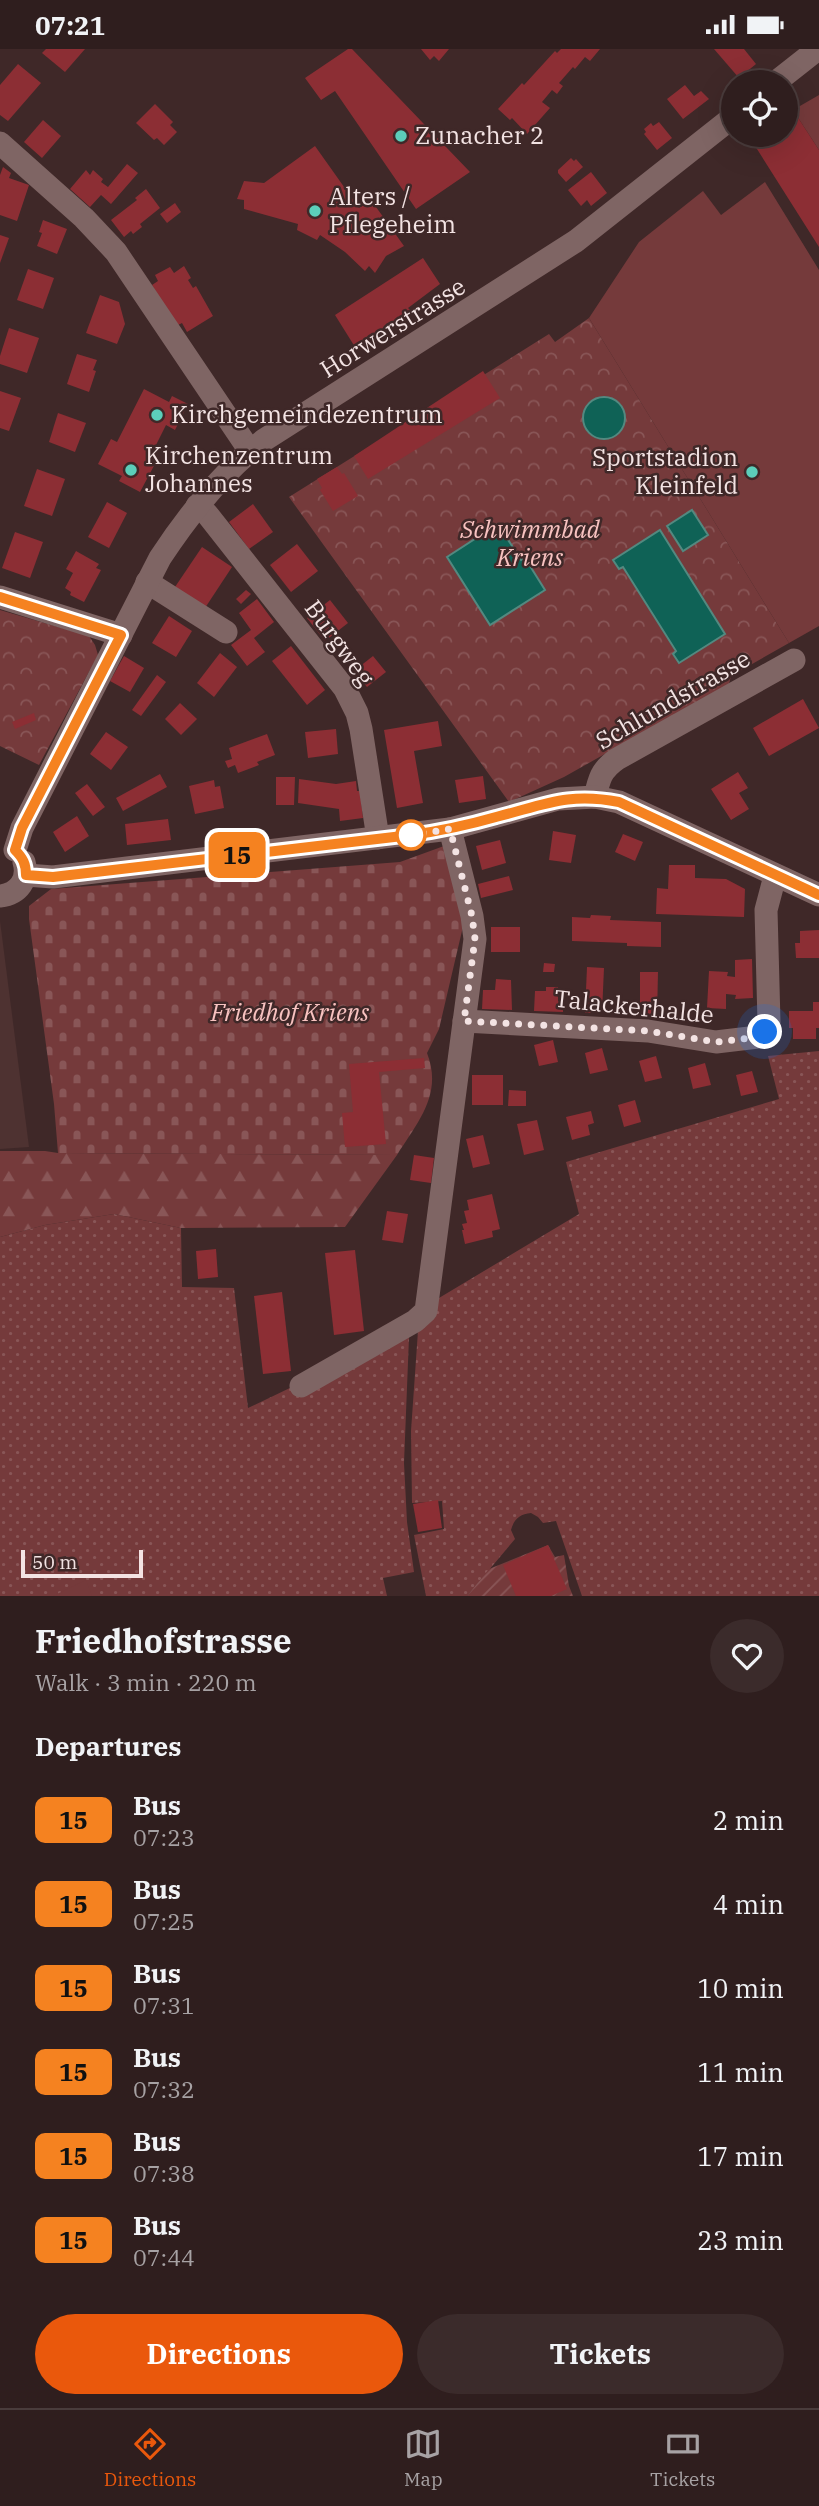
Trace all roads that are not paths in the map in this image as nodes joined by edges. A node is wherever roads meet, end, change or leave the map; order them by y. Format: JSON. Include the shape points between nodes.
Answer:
{"nodes":[{"id":1,"x":818,"y":49,"type":"edge"},
{"id":2,"x":791,"y":70,"type":"edge"},
{"id":3,"x":721,"y":126,"type":"edge"},
{"id":4,"x":0,"y":143,"type":"edge"},
{"id":5,"x":250,"y":451,"type":"junction"},
{"id":6,"x":197,"y":506,"type":"junction"},
{"id":7,"x":148,"y":582,"type":"junction"},
{"id":8,"x":0,"y":597,"type":"edge"},
{"id":9,"x":226,"y":632,"type":"dead end"},
{"id":10,"x":121,"y":635,"type":"junction"},
{"id":11,"x":794,"y":660,"type":"dead end"},
{"id":12,"x":595,"y":797,"type":"junction"},
{"id":13,"x":450,"y":829,"type":"junction"},
{"id":14,"x":378,"y":838,"type":"junction"},
{"id":15,"x":8,"y":848,"type":"edge"},
{"id":16,"x":26,"y":875,"type":"junction"},
{"id":17,"x":775,"y":876,"type":"junction"},
{"id":18,"x":819,"y":895,"type":"edge"},
{"id":19,"x":0,"y":896,"type":"edge"},
{"id":20,"x":464,"y":1021,"type":"junction"},
{"id":21,"x":301,"y":1386,"type":"dead end"}],
"edges":[{"from":1,"to":2,"type":"street"},
{"from":3,"to":5,"type":"street","name":"Horwerstrasse","via":[[576,241]]},
{"from":4,"to":5,"type":"street","via":[[116,252]]},
{"from":5,"to":6,"type":"street","name":"Horwerstrasse"},
{"from":6,"to":7,"type":"street","name":"Horwerstrasse"},
{"from":6,"to":14,"type":"street","name":"Burgweg","via":[[345,689],[361,729]]},
{"from":7,"to":9,"type":"street"},
{"from":7,"to":10,"type":"street","name":"Horwerstrasse"},
{"from":8,"to":10,"type":"street"},
{"from":10,"to":15,"type":"street","name":"Horwerstrasse"},
{"from":11,"to":12,"type":"street","name":"Schlundstrasse","via":[[617,758],[604,768]]},
{"from":12,"to":13,"type":"street","via":[[558,799]]},
{"from":12,"to":17,"type":"street","via":[[619,802]]},
{"from":13,"to":14,"type":"street"},
{"from":13,"to":20,"type":"street","via":[[475,939]]},
{"from":14,"to":16,"type":"street","via":[[53,877]]},
{"from":15,"to":16,"type":"street","via":[[22,856]]},
{"from":16,"to":19,"type":"street","via":[[16,891]]},
{"from":17,"to":18,"type":"street"},
{"from":17,"to":20,"type":"street","name":"Talackerhalde","via":[[766,910],[769,1022],[758,1037],[716,1042],[648,1031]]},
{"from":20,"to":21,"type":"street","via":[[426,1311]]}]}
